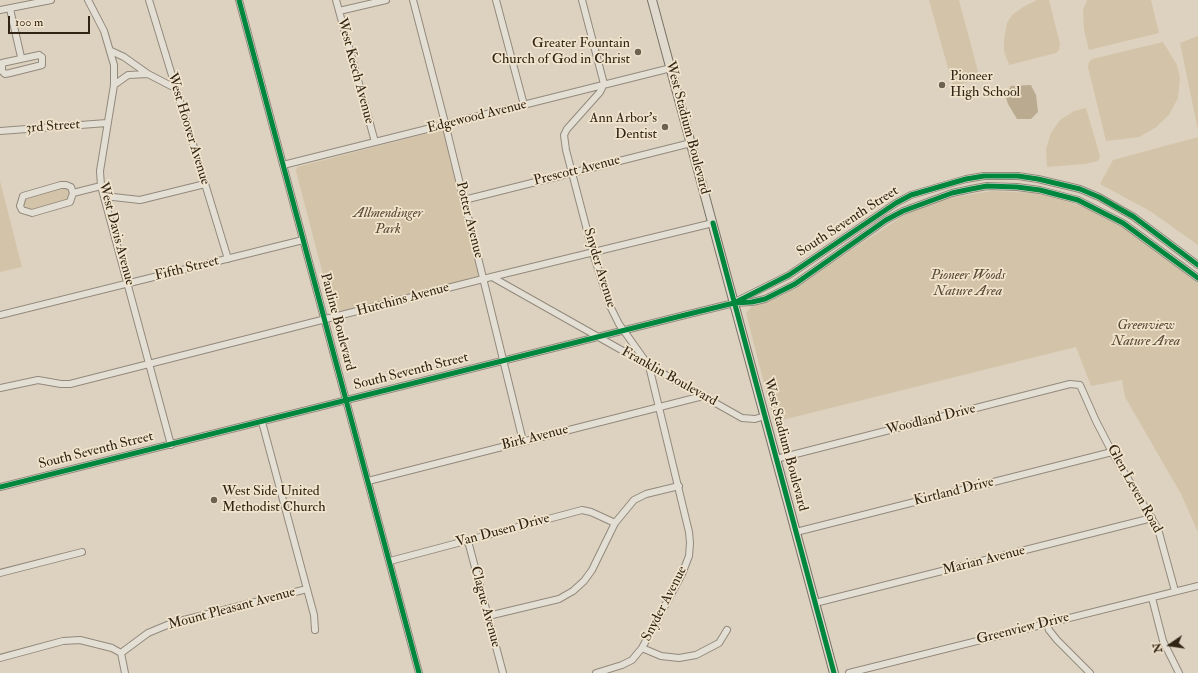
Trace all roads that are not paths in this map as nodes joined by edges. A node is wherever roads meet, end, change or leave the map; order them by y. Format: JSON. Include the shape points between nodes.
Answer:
{"nodes":[{"id":1,"x":52,"y":0,"type":"edge"},
{"id":2,"x":88,"y":0,"type":"edge"},
{"id":3,"x":149,"y":0,"type":"edge"},
{"id":4,"x":239,"y":0,"type":"edge"},
{"id":5,"x":336,"y":0,"type":"edge"},
{"id":6,"x":386,"y":0,"type":"edge"},
{"id":7,"x":412,"y":0,"type":"edge"},
{"id":8,"x":496,"y":0,"type":"edge"},
{"id":9,"x":582,"y":0,"type":"edge"},
{"id":10,"x":652,"y":0,"type":"edge"},
{"id":11,"x":10,"y":9,"type":"junction"},
{"id":12,"x":0,"y":10,"type":"edge"},
{"id":13,"x":339,"y":11,"type":"junction"},
{"id":14,"x":111,"y":52,"type":"junction"},
{"id":15,"x":21,"y":57,"type":"junction"},
{"id":16,"x":671,"y":68,"type":"junction"},
{"id":17,"x":148,"y":74,"type":"junction"},
{"id":18,"x":604,"y":84,"type":"junction"},
{"id":19,"x":114,"y":85,"type":"junction"},
{"id":20,"x":175,"y":88,"type":"junction"},
{"id":21,"x":524,"y":105,"type":"junction"},
{"id":22,"x":107,"y":123,"type":"junction"},
{"id":23,"x":446,"y":124,"type":"junction"},
{"id":24,"x":0,"y":131,"type":"edge"},
{"id":25,"x":375,"y":142,"type":"junction"},
{"id":26,"x":691,"y":143,"type":"junction"},
{"id":27,"x":283,"y":165,"type":"junction"},
{"id":28,"x":572,"y":173,"type":"junction"},
{"id":29,"x":205,"y":184,"type":"junction"},
{"id":30,"x":101,"y":186,"type":"junction"},
{"id":31,"x":73,"y":193,"type":"junction"},
{"id":32,"x":104,"y":196,"type":"junction"},
{"id":33,"x":464,"y":200,"type":"junction"},
{"id":34,"x":712,"y":223,"type":"junction"},
{"id":35,"x":303,"y":240,"type":"junction"},
{"id":36,"x":593,"y":252,"type":"junction"},
{"id":37,"x":228,"y":259,"type":"junction"},
{"id":38,"x":1198,"y":265,"type":"edge"},
{"id":39,"x":492,"y":277,"type":"junction"},
{"id":40,"x":483,"y":278,"type":"junction"},
{"id":41,"x":1198,"y":278,"type":"edge"},
{"id":42,"x":128,"y":284,"type":"junction"},
{"id":43,"x":734,"y":303,"type":"junction"},
{"id":44,"x":0,"y":315,"type":"edge"},
{"id":45,"x":325,"y":320,"type":"junction"},
{"id":46,"x":624,"y":330,"type":"junction"},
{"id":47,"x":597,"y":337,"type":"junction"},
{"id":48,"x":503,"y":361,"type":"junction"},
{"id":49,"x":149,"y":363,"type":"junction"},
{"id":50,"x":649,"y":366,"type":"junction"},
{"id":51,"x":0,"y":388,"type":"edge"},
{"id":52,"x":1084,"y":390,"type":"joint"},
{"id":53,"x":703,"y":396,"type":"junction"},
{"id":54,"x":346,"y":401,"type":"junction"},
{"id":55,"x":659,"y":408,"type":"junction"},
{"id":56,"x":765,"y":416,"type":"junction"},
{"id":57,"x":262,"y":422,"type":"junction"},
{"id":58,"x":523,"y":441,"type":"junction"},
{"id":59,"x":171,"y":445,"type":"junction"},
{"id":60,"x":1112,"y":452,"type":"junction"},
{"id":61,"x":776,"y":459,"type":"junction"},
{"id":62,"x":368,"y":481,"type":"junction"},
{"id":63,"x":679,"y":486,"type":"junction"},
{"id":64,"x":0,"y":487,"type":"edge"},
{"id":65,"x":1152,"y":518,"type":"junction"},
{"id":66,"x":615,"y":523,"type":"junction"},
{"id":67,"x":796,"y":532,"type":"junction"},
{"id":68,"x":468,"y":541,"type":"junction"},
{"id":69,"x":82,"y":552,"type":"dead end"},
{"id":70,"x":390,"y":562,"type":"junction"},
{"id":71,"x":0,"y":573,"type":"edge"},
{"id":72,"x":1198,"y":586,"type":"edge"},
{"id":73,"x":307,"y":589,"type":"junction"},
{"id":74,"x":1175,"y":591,"type":"junction"},
{"id":75,"x":1152,"y":598,"type":"junction"},
{"id":76,"x":815,"y":604,"type":"junction"},
{"id":77,"x":488,"y":616,"type":"junction"},
{"id":78,"x":1047,"y":624,"type":"junction"},
{"id":79,"x":315,"y":630,"type":"dead end"},
{"id":80,"x":728,"y":630,"type":"dead end"},
{"id":81,"x":642,"y":648,"type":"junction"},
{"id":82,"x":121,"y":653,"type":"junction"},
{"id":83,"x":0,"y":658,"type":"edge"},
{"id":84,"x":126,"y":673,"type":"edge"},
{"id":85,"x":419,"y":673,"type":"edge"},
{"id":86,"x":502,"y":673,"type":"edge"},
{"id":87,"x":596,"y":673,"type":"edge"},
{"id":88,"x":834,"y":673,"type":"edge"},
{"id":89,"x":849,"y":673,"type":"edge"},
{"id":90,"x":1090,"y":673,"type":"edge"},
{"id":91,"x":1179,"y":673,"type":"edge"}],
"edges":[{"from":1,"to":11,"type":"street"},
{"from":2,"to":14,"type":"street","name":"West Davis Avenue","via":[[104,31]]},
{"from":3,"to":20,"type":"street","name":"West Hoover Avenue"},
{"from":4,"to":27,"type":"street","name":"Pauline Boulevard"},
{"from":5,"to":13,"type":"street","name":"West Keech Avenue"},
{"from":6,"to":13,"type":"street"},
{"from":7,"to":23,"type":"street","name":"Potter Avenue"},
{"from":8,"to":21,"type":"street"},
{"from":9,"to":18,"type":"street"},
{"from":10,"to":16,"type":"main road","name":"West Stadium Boulevard"},
{"from":11,"to":12,"type":"street"},
{"from":11,"to":15,"type":"street"},
{"from":13,"to":25,"type":"street","name":"West Keech Avenue"},
{"from":14,"to":17,"type":"street","via":[[134,63]]},
{"from":14,"to":19,"type":"street","name":"West Davis Avenue"},
{"from":15,"to":15,"type":"street","via":[[39,55],[43,61],[42,65],[5,74],[2,71],[2,63]]},
{"from":16,"to":18,"type":"street","name":"Edgewood Avenue"},
{"from":16,"to":26,"type":"main road","name":"West Stadium Boulevard"},
{"from":17,"to":19,"type":"street","via":[[128,75]]},
{"from":17,"to":20,"type":"street"},
{"from":18,"to":21,"type":"street","name":"Edgewood Avenue"},
{"from":18,"to":28,"type":"street","name":"Snyder Avenue","via":[[564,135]]},
{"from":19,"to":22,"type":"street","name":"West Davis Avenue"},
{"from":20,"to":29,"type":"street","name":"West Hoover Avenue"},
{"from":21,"to":23,"type":"street","name":"Edgewood Avenue"},
{"from":22,"to":24,"type":"street","name":"3rd Street"},
{"from":22,"to":30,"type":"street","name":"West Davis Avenue","via":[[100,171]]},
{"from":23,"to":25,"type":"street","name":"Edgewood Avenue"},
{"from":23,"to":33,"type":"street","name":"Potter Avenue"},
{"from":25,"to":27,"type":"street","name":"Edgewood Avenue"},
{"from":26,"to":28,"type":"street","name":"Prescott Avenue"},
{"from":26,"to":34,"type":"main road","name":"West Stadium Boulevard"},
{"from":27,"to":35,"type":"street","name":"Pauline Boulevard"},
{"from":28,"to":33,"type":"street","name":"Prescott Avenue"},
{"from":28,"to":36,"type":"street","name":"Snyder Avenue"},
{"from":29,"to":32,"type":"street","via":[[140,200]]},
{"from":29,"to":37,"type":"street","name":"West Hoover Avenue"},
{"from":30,"to":31,"type":"street"},
{"from":30,"to":32,"type":"street","name":"West Davis Avenue"},
{"from":31,"to":31,"type":"street","via":[[71,187],[66,185],[28,193],[20,200],[20,206],[22,210],[32,213],[66,204],[70,202]]},
{"from":32,"to":42,"type":"street","name":"West Davis Avenue"},
{"from":33,"to":40,"type":"street","name":"Potter Avenue"},
{"from":34,"to":36,"type":"street","name":"Hutchins Avenue"},
{"from":34,"to":43,"type":"main road","name":"West Stadium Boulevard"},
{"from":35,"to":37,"type":"street","name":"Fifth Street"},
{"from":35,"to":45,"type":"street","name":"Pauline Boulevard"},
{"from":36,"to":39,"type":"street","name":"Hutchins Avenue"},
{"from":36,"to":46,"type":"street","name":"Snyder Avenue","via":[[610,306]]},
{"from":37,"to":42,"type":"street","name":"Fifth Street"},
{"from":38,"to":43,"type":"street","name":"South Seventh Street","via":[[1134,217],[1080,189],[1018,176],[984,176],[960,180],[911,195],[789,275]]},
{"from":39,"to":40,"type":"street","name":"Hutchins Avenue"},
{"from":39,"to":47,"type":"street","name":"Franklin Boulevard"},
{"from":40,"to":45,"type":"street","name":"Hutchins Avenue"},
{"from":40,"to":48,"type":"street","name":"Potter Avenue"},
{"from":41,"to":43,"type":"street","name":"South Seventh Street","via":[[1133,230],[1096,207],[1067,196],[1040,190],[987,186],[952,193],[903,211],[779,293],[752,302]]},
{"from":42,"to":44,"type":"street","name":"Fifth Street"},
{"from":42,"to":49,"type":"street","name":"West Davis Avenue"},
{"from":43,"to":46,"type":"street","name":"South Seventh Street"},
{"from":43,"to":56,"type":"main road","name":"West Stadium Boulevard"},
{"from":45,"to":49,"type":"street","name":"Hutchins Avenue"},
{"from":45,"to":54,"type":"street","name":"Pauline Boulevard"},
{"from":46,"to":47,"type":"street","name":"South Seventh Street"},
{"from":46,"to":50,"type":"street","name":"Snyder Avenue"},
{"from":47,"to":48,"type":"street","name":"South Seventh Street"},
{"from":47,"to":50,"type":"street","name":"Franklin Boulevard"},
{"from":48,"to":54,"type":"street","name":"South Seventh Street"},
{"from":48,"to":58,"type":"street","name":"Potter Avenue"},
{"from":49,"to":51,"type":"street","name":"Hutchins Avenue","via":[[70,384],[38,380]]},
{"from":49,"to":59,"type":"street","name":"West Davis Avenue"},
{"from":50,"to":53,"type":"street","name":"Franklin Boulevard"},
{"from":50,"to":55,"type":"street","name":"Snyder Avenue"},
{"from":52,"to":60,"type":"street","name":"Glen Leven Road"},
{"from":52,"to":61,"type":"street","name":"Woodland Drive","via":[[1080,385],[1070,384]]},
{"from":53,"to":55,"type":"street","name":"Birk Avenue"},
{"from":53,"to":56,"type":"street","name":"Franklin Boulevard","via":[[742,418],[755,419]]},
{"from":54,"to":57,"type":"street","name":"South Seventh Street"},
{"from":54,"to":62,"type":"street","name":"Pauline Boulevard"},
{"from":55,"to":58,"type":"street","name":"Birk Avenue"},
{"from":55,"to":63,"type":"street","name":"Snyder Avenue"},
{"from":56,"to":61,"type":"main road","name":"West Stadium Boulevard"},
{"from":57,"to":59,"type":"street","name":"South Seventh Street"},
{"from":57,"to":73,"type":"street"},
{"from":58,"to":62,"type":"street","name":"Birk Avenue"},
{"from":59,"to":64,"type":"street","name":"South Seventh Street"},
{"from":60,"to":65,"type":"street","name":"Glen Leven Road"},
{"from":60,"to":67,"type":"street","name":"Kirtland Drive"},
{"from":61,"to":67,"type":"main road","name":"West Stadium Boulevard"},
{"from":62,"to":70,"type":"street","name":"Pauline Boulevard"},
{"from":63,"to":66,"type":"street","via":[[646,494],[634,500]]},
{"from":63,"to":81,"type":"street","name":"Snyder Avenue","via":[[689,532],[689,556]]},
{"from":65,"to":74,"type":"street","name":"Glen Leven Road","via":[[1162,539]]},
{"from":65,"to":76,"type":"street","name":"Marian Avenue"},
{"from":66,"to":68,"type":"street","name":"Van Dusen Drive","via":[[582,510]]},
{"from":66,"to":77,"type":"street","via":[[592,570],[573,591],[559,599]]},
{"from":67,"to":76,"type":"main road","name":"West Stadium Boulevard"},
{"from":68,"to":70,"type":"street","name":"Van Dusen Drive"},
{"from":68,"to":77,"type":"street","name":"Clague Avenue"},
{"from":69,"to":71,"type":"street"},
{"from":70,"to":85,"type":"street","name":"Pauline Boulevard"},
{"from":72,"to":74,"type":"street","name":"Greenview Drive"},
{"from":73,"to":79,"type":"street"},
{"from":73,"to":82,"type":"street","name":"Mount Pleasant Avenue","via":[[172,623],[148,634]]},
{"from":74,"to":75,"type":"street","name":"Greenview Drive"},
{"from":75,"to":78,"type":"street","name":"Greenview Drive"},
{"from":75,"to":91,"type":"street","via":[[1163,641]]},
{"from":76,"to":88,"type":"main road","name":"West Stadium Boulevard"},
{"from":77,"to":86,"type":"street","name":"Clague Avenue"},
{"from":78,"to":89,"type":"street","name":"Greenview Drive"},
{"from":78,"to":90,"type":"street","via":[[1057,640]]},
{"from":80,"to":81,"type":"street","via":[[719,642],[696,655],[679,658],[661,656]]},
{"from":81,"to":87,"type":"street","name":"Snyder Avenue","via":[[632,660]]},
{"from":82,"to":83,"type":"street","via":[[112,648],[80,640],[63,641]]},
{"from":82,"to":84,"type":"street"}]}
